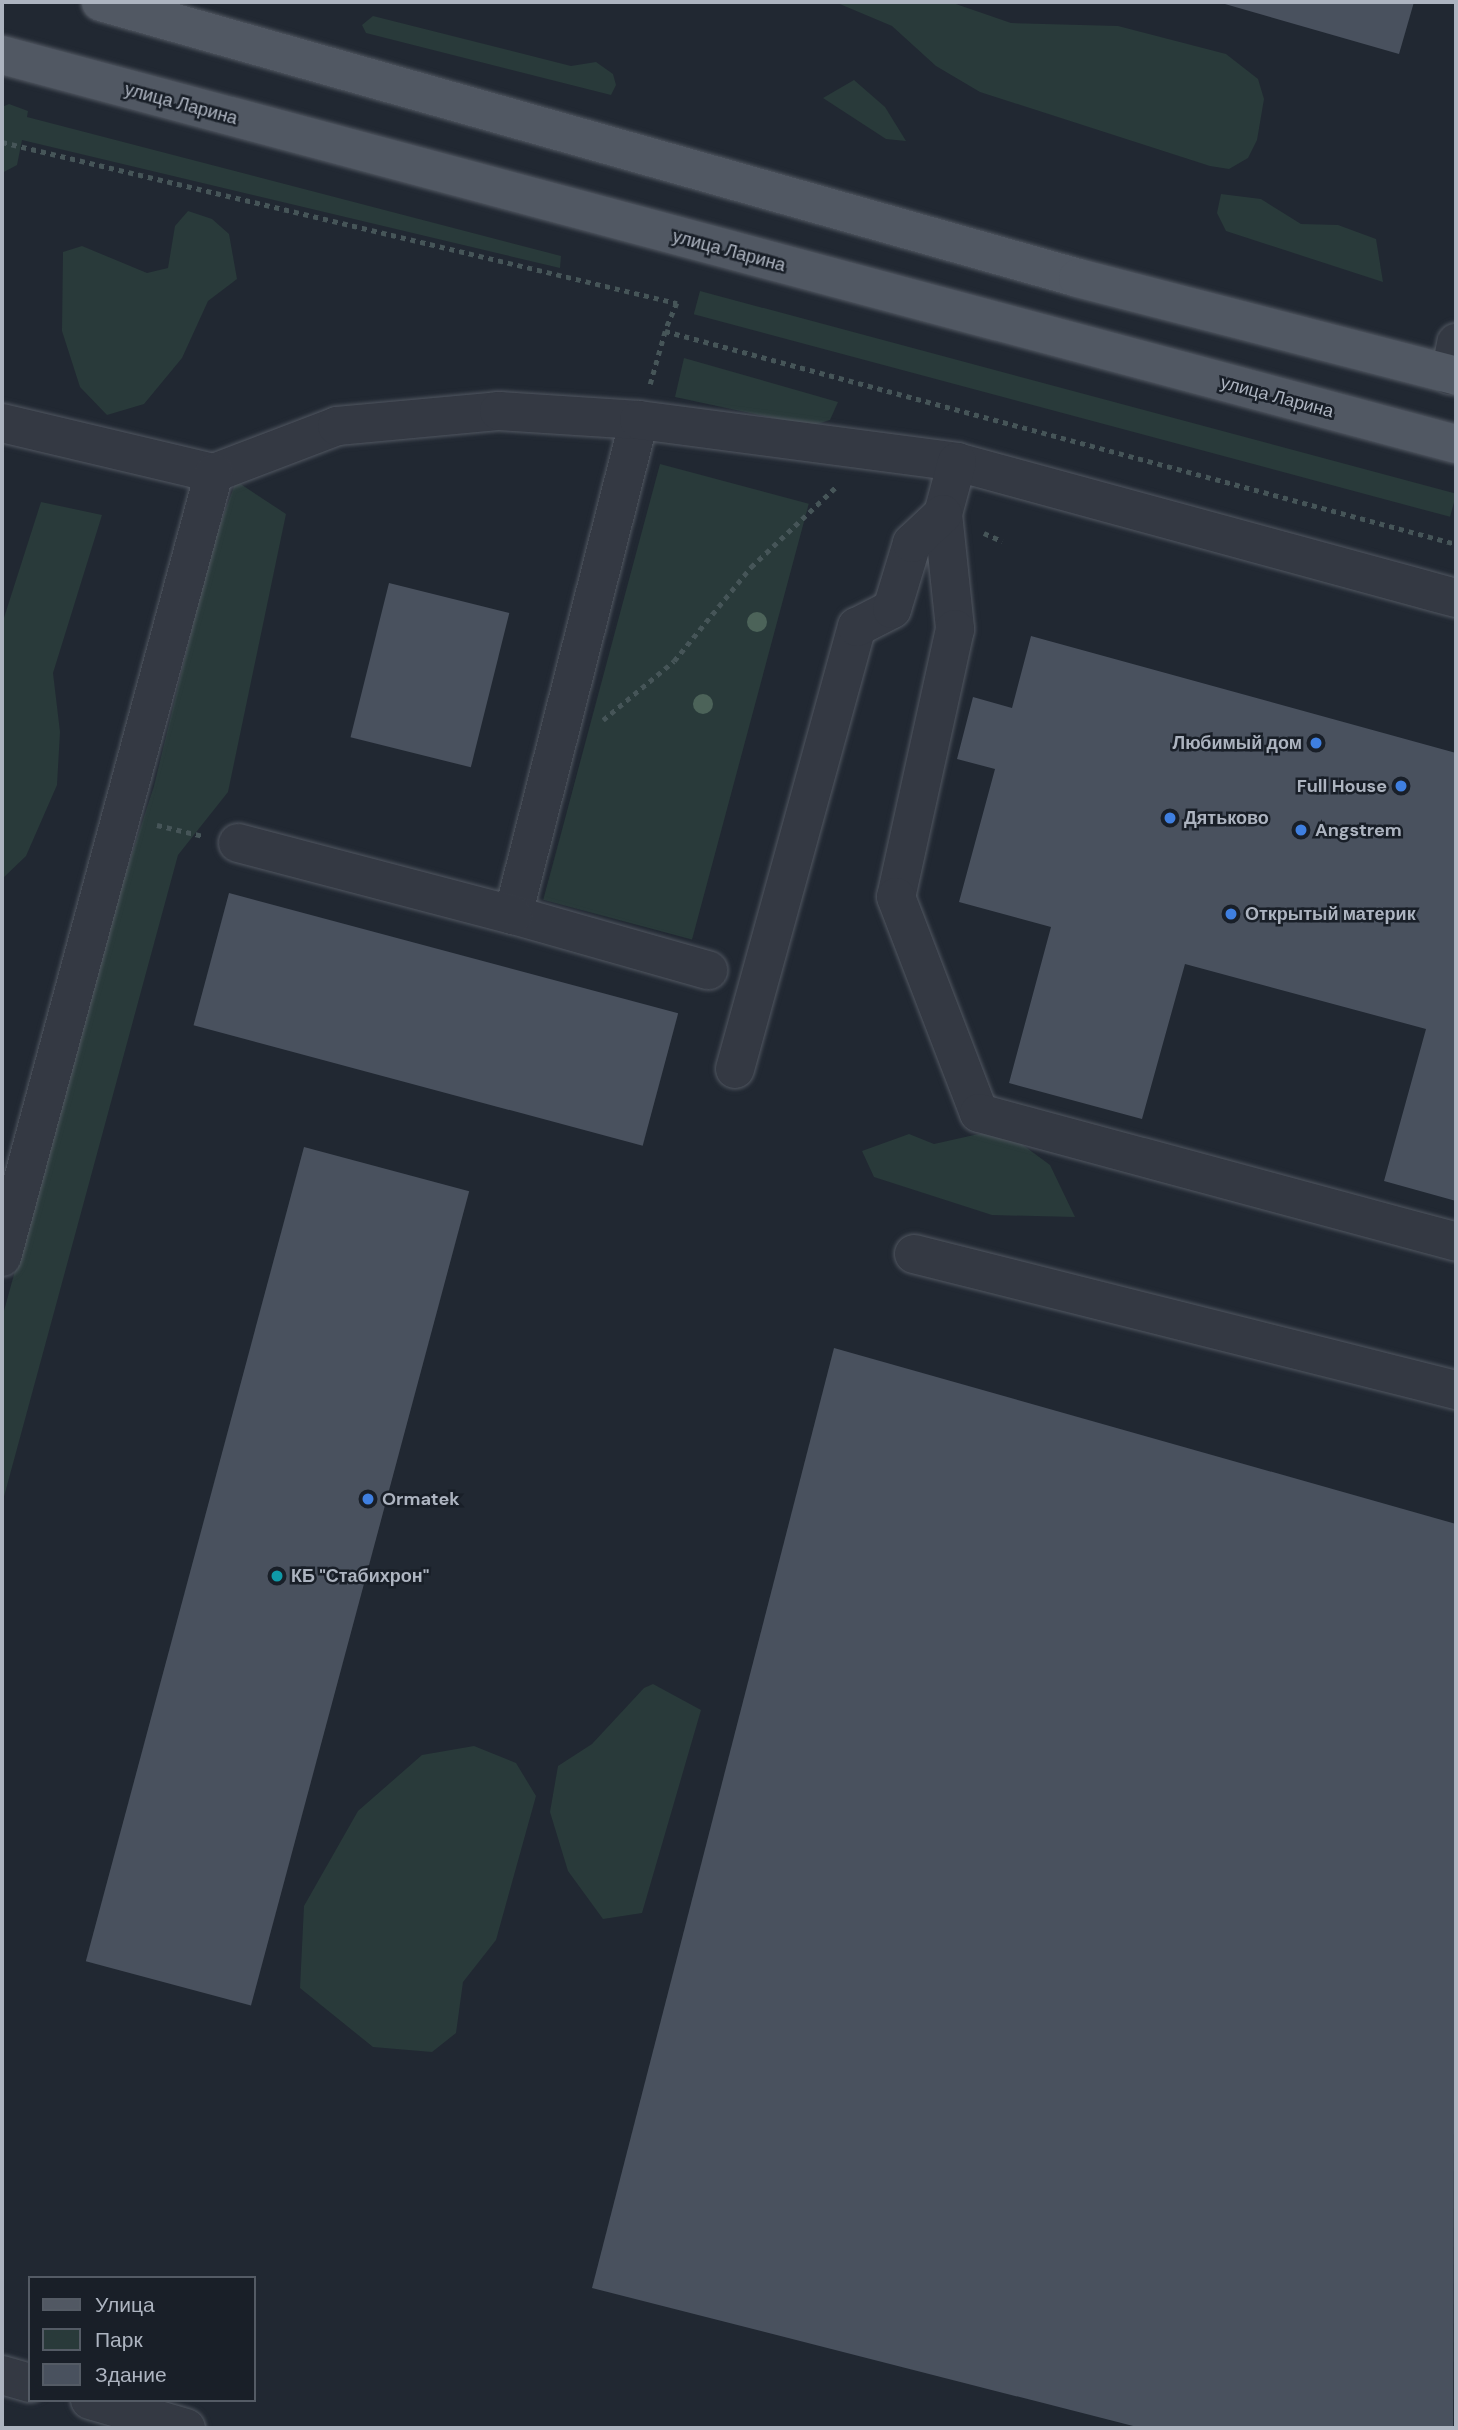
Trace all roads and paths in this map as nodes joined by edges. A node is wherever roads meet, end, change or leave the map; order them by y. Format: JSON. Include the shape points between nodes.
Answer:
{"nodes":[{"id":1,"x":101,"y":2,"type":"edge"},
{"id":2,"x":2,"y":55,"type":"edge"},
{"id":3,"x":2,"y":142,"type":"edge"},
{"id":4,"x":665,"y":331,"type":"junction"},
{"id":5,"x":1454,"y":365,"type":"edge"},
{"id":6,"x":639,"y":421,"type":"junction"},
{"id":7,"x":2,"y":423,"type":"edge"},
{"id":8,"x":1456,"y":444,"type":"edge"},
{"id":9,"x":957,"y":462,"type":"junction"},
{"id":10,"x":214,"y":474,"type":"junction"},
{"id":11,"x":837,"y":486,"type":"dead end"},
{"id":12,"x":943,"y":514,"type":"junction"},
{"id":13,"x":1456,"y":544,"type":"edge"},
{"id":14,"x":1456,"y":598,"type":"edge"},
{"id":15,"x":551,"y":763,"type":"junction"},
{"id":16,"x":121,"y":817,"type":"junction"},
{"id":17,"x":225,"y":841,"type":"joint"},
{"id":18,"x":513,"y":915,"type":"junction"},
{"id":19,"x":708,"y":970,"type":"dead end"},
{"id":20,"x":736,"y":1069,"type":"dead end"},
{"id":21,"x":1456,"y":1242,"type":"edge"},
{"id":22,"x":915,"y":1254,"type":"dead end"},
{"id":23,"x":2,"y":1258,"type":"edge"},
{"id":24,"x":1456,"y":1390,"type":"edge"},
{"id":25,"x":2,"y":2375,"type":"edge"},
{"id":26,"x":28,"y":2382,"type":"edge"},
{"id":27,"x":97,"y":2402,"type":"edge"},
{"id":28,"x":186,"y":2428,"type":"edge"}],
"edges":[{"from":1,"to":5,"type":"main road","via":[[1078,278]]},
{"from":2,"to":8,"type":"main road","name":"улица Ларина"},
{"from":3,"to":4,"type":"path","via":[[677,303]]},
{"from":4,"to":6,"type":"path"},
{"from":4,"to":13,"type":"path"},
{"from":6,"to":9,"type":"street"},
{"from":6,"to":10,"type":"street","via":[[499,411],[337,426]]},
{"from":6,"to":15,"type":"street"},
{"from":7,"to":10,"type":"street"},
{"from":9,"to":12,"type":"street"},
{"from":9,"to":14,"type":"street"},
{"from":10,"to":16,"type":"street"},
{"from":11,"to":15,"type":"path","via":[[751,567],[674,661]]},
{"from":12,"to":20,"type":"street","via":[[912,543],[892,609],[857,627]]},
{"from":12,"to":21,"type":"street","via":[[955,629],[896,897],[979,1113]]},
{"from":15,"to":18,"type":"street"},
{"from":16,"to":17,"type":"path"},
{"from":16,"to":23,"type":"street"},
{"from":17,"to":18,"type":"street"},
{"from":18,"to":19,"type":"street"},
{"from":22,"to":24,"type":"street"},
{"from":25,"to":26,"type":"street"},
{"from":27,"to":28,"type":"street"}]}
